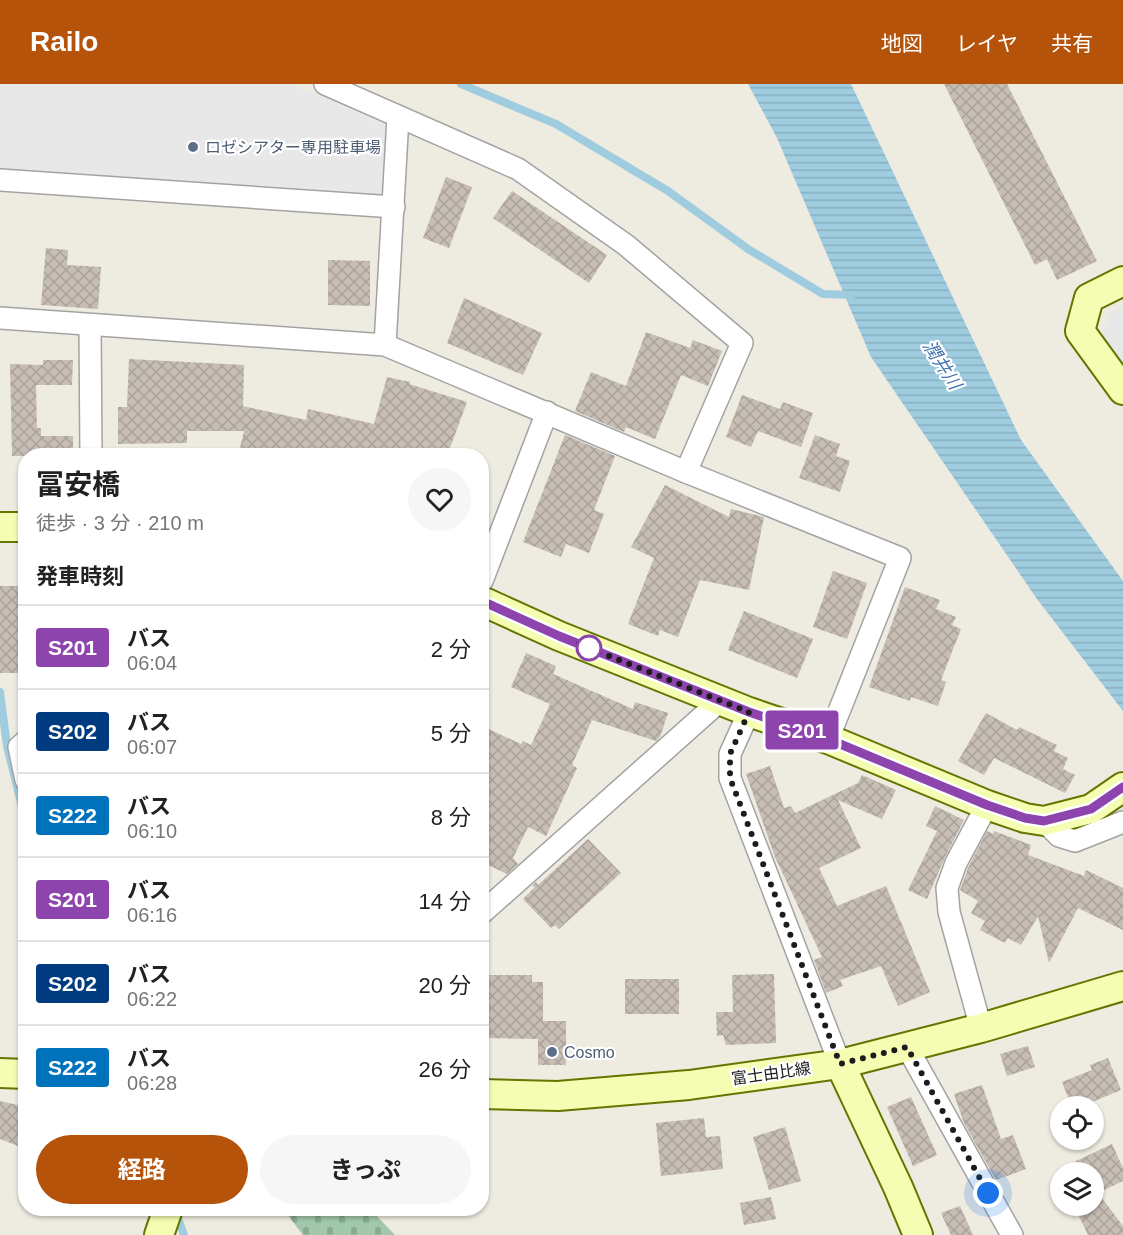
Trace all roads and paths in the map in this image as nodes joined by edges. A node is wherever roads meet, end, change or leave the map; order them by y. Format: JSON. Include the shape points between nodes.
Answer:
{"nodes":[{"id":1,"x":325,"y":84,"type":"edge"},
{"id":2,"x":398,"y":117,"type":"junction"},
{"id":3,"x":0,"y":180,"type":"edge"},
{"id":4,"x":394,"y":207,"type":"junction"},
{"id":5,"x":1123,"y":281,"type":"edge"},
{"id":6,"x":0,"y":318,"type":"edge"},
{"id":7,"x":90,"y":326,"type":"junction"},
{"id":8,"x":386,"y":345,"type":"junction"},
{"id":9,"x":1123,"y":390,"type":"edge"},
{"id":10,"x":547,"y":412,"type":"junction"},
{"id":11,"x":91,"y":448,"type":"edge"},
{"id":12,"x":686,"y":472,"type":"junction"},
{"id":13,"x":0,"y":527,"type":"edge"},
{"id":14,"x":18,"y":527,"type":"edge"},
{"id":15,"x":489,"y":563,"type":"edge"},
{"id":16,"x":489,"y":604,"type":"edge"},
{"id":17,"x":721,"y":700,"type":"junction"},
{"id":18,"x":749,"y":712,"type":"junction"},
{"id":19,"x":828,"y":739,"type":"junction"},
{"id":20,"x":1123,"y":787,"type":"edge"},
{"id":21,"x":987,"y":805,"type":"junction"},
{"id":22,"x":1044,"y":821,"type":"junction"},
{"id":23,"x":1123,"y":822,"type":"edge"},
{"id":24,"x":489,"y":906,"type":"edge"},
{"id":25,"x":1123,"y":986,"type":"edge"},
{"id":26,"x":981,"y":1028,"type":"junction"},
{"id":27,"x":907,"y":1047,"type":"junction"},
{"id":28,"x":840,"y":1064,"type":"junction"},
{"id":29,"x":0,"y":1072,"type":"edge"},
{"id":30,"x":18,"y":1073,"type":"edge"},
{"id":31,"x":489,"y":1094,"type":"edge"},
{"id":32,"x":918,"y":1235,"type":"edge"},
{"id":33,"x":1012,"y":1235,"type":"edge"}],
"edges":[{"from":1,"to":2,"type":"street"},
{"from":2,"to":4,"type":"street"},
{"from":2,"to":12,"type":"street","via":[[518,169],[626,244],[742,344]]},
{"from":3,"to":4,"type":"street"},
{"from":4,"to":8,"type":"street"},
{"from":5,"to":9,"type":"street","via":[[1089,298],[1080,331]]},
{"from":6,"to":7,"type":"street"},
{"from":7,"to":8,"type":"street"},
{"from":7,"to":11,"type":"street"},
{"from":8,"to":10,"type":"street"},
{"from":10,"to":12,"type":"street"},
{"from":10,"to":15,"type":"street"},
{"from":12,"to":19,"type":"street","via":[[900,558]]},
{"from":13,"to":14,"type":"street"},
{"from":16,"to":17,"type":"street"},
{"from":17,"to":18,"type":"street"},
{"from":17,"to":24,"type":"street"},
{"from":18,"to":19,"type":"street"},
{"from":18,"to":28,"type":"street","via":[[730,754],[730,778]]},
{"from":19,"to":21,"type":"street"},
{"from":20,"to":22,"type":"street","via":[[1091,809]]},
{"from":21,"to":22,"type":"street"},
{"from":21,"to":26,"type":"street","via":[[947,888]]},
{"from":22,"to":23,"type":"street","via":[[1059,836],[1075,841]]},
{"from":25,"to":26,"type":"street","name":"富士由比線"},
{"from":26,"to":27,"type":"street","name":"富士由比線"},
{"from":27,"to":28,"type":"street","name":"富士由比線"},
{"from":27,"to":33,"type":"street"},
{"from":28,"to":31,"type":"street","name":"富士由比線","via":[[558,1096]]},
{"from":28,"to":32,"type":"street"},
{"from":29,"to":30,"type":"street"}]}
